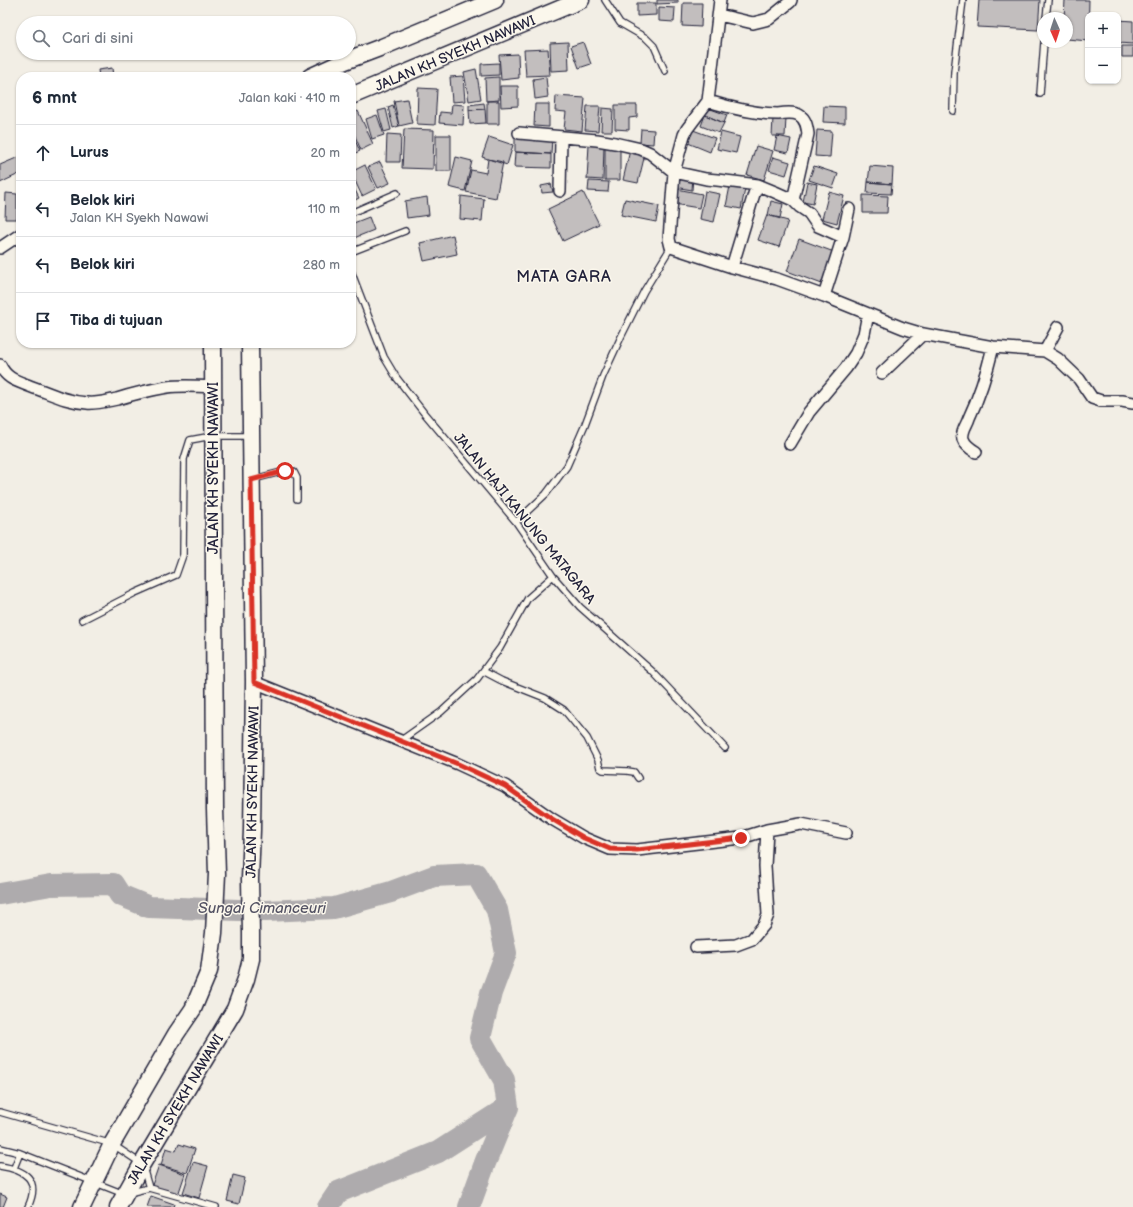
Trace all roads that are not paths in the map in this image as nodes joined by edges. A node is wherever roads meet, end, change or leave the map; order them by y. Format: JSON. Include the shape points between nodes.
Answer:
{"nodes":[{"id":1,"x":495,"y":0,"type":"edge"},
{"id":2,"x":581,"y":0,"type":"edge"},
{"id":3,"x":605,"y":0,"type":"edge"},
{"id":4,"x":720,"y":0,"type":"edge"},
{"id":5,"x":791,"y":0,"type":"edge"},
{"id":6,"x":963,"y":0,"type":"edge"},
{"id":7,"x":1048,"y":0,"type":"edge"},
{"id":8,"x":1047,"y":12,"type":"edge"},
{"id":9,"x":719,"y":15,"type":"junction"},
{"id":10,"x":1044,"y":48,"type":"edge"},
{"id":11,"x":356,"y":57,"type":"edge"},
{"id":12,"x":348,"y":60,"type":"edge"},
{"id":13,"x":665,"y":71,"type":"dead end"},
{"id":14,"x":321,"y":72,"type":"edge"},
{"id":15,"x":356,"y":94,"type":"edge"},
{"id":16,"x":1040,"y":94,"type":"dead end"},
{"id":17,"x":708,"y":101,"type":"junction"},
{"id":18,"x":953,"y":111,"type":"dead end"},
{"id":19,"x":519,"y":133,"type":"dead end"},
{"id":20,"x":561,"y":137,"type":"junction"},
{"id":21,"x":674,"y":172,"type":"junction"},
{"id":22,"x":758,"y":185,"type":"junction"},
{"id":23,"x":560,"y":191,"type":"dead end"},
{"id":24,"x":397,"y":193,"type":"dead end"},
{"id":25,"x":793,"y":200,"type":"junction"},
{"id":26,"x":849,"y":209,"type":"dead end"},
{"id":27,"x":356,"y":211,"type":"edge"},
{"id":28,"x":405,"y":231,"type":"dead end"},
{"id":29,"x":16,"y":237,"type":"edge"},
{"id":30,"x":844,"y":237,"type":"junction"},
{"id":31,"x":671,"y":247,"type":"junction"},
{"id":32,"x":0,"y":248,"type":"edge"},
{"id":33,"x":356,"y":250,"type":"edge"},
{"id":34,"x":732,"y":267,"type":"junction"},
{"id":35,"x":356,"y":283,"type":"edge"},
{"id":36,"x":824,"y":296,"type":"junction"},
{"id":37,"x":868,"y":314,"type":"junction"},
{"id":38,"x":1058,"y":327,"type":"dead end"},
{"id":39,"x":923,"y":334,"type":"junction"},
{"id":40,"x":993,"y":347,"type":"junction"},
{"id":41,"x":213,"y":348,"type":"edge"},
{"id":42,"x":250,"y":348,"type":"edge"},
{"id":43,"x":1045,"y":351,"type":"junction"},
{"id":44,"x":0,"y":365,"type":"edge"},
{"id":45,"x":882,"y":373,"type":"dead end"},
{"id":46,"x":213,"y":387,"type":"junction"},
{"id":47,"x":1133,"y":403,"type":"edge"},
{"id":48,"x":212,"y":436,"type":"junction"},
{"id":49,"x":250,"y":436,"type":"junction"},
{"id":50,"x":790,"y":444,"type":"dead end"},
{"id":51,"x":976,"y":452,"type":"dead end"},
{"id":52,"x":251,"y":480,"type":"junction"},
{"id":53,"x":297,"y":499,"type":"dead end"},
{"id":54,"x":516,"y":522,"type":"junction"},
{"id":55,"x":553,"y":576,"type":"junction"},
{"id":56,"x":82,"y":620,"type":"dead end"},
{"id":57,"x":483,"y":671,"type":"junction"},
{"id":58,"x":254,"y":682,"type":"junction"},
{"id":59,"x":400,"y":741,"type":"junction"},
{"id":60,"x":725,"y":748,"type":"dead end"},
{"id":61,"x":638,"y":778,"type":"dead end"},
{"id":62,"x":767,"y":830,"type":"junction"},
{"id":63,"x":846,"y":833,"type":"dead end"},
{"id":64,"x":696,"y":947,"type":"dead end"},
{"id":65,"x":0,"y":1112,"type":"edge"},
{"id":66,"x":112,"y":1144,"type":"junction"},
{"id":67,"x":0,"y":1148,"type":"edge"},
{"id":68,"x":20,"y":1153,"type":"junction"},
{"id":69,"x":142,"y":1164,"type":"junction"},
{"id":70,"x":0,"y":1166,"type":"edge"},
{"id":71,"x":14,"y":1168,"type":"junction"},
{"id":72,"x":94,"y":1181,"type":"junction"},
{"id":73,"x":149,"y":1188,"type":"junction"},
{"id":74,"x":121,"y":1200,"type":"edge"},
{"id":75,"x":28,"y":1207,"type":"edge"},
{"id":76,"x":82,"y":1207,"type":"edge"},
{"id":77,"x":216,"y":1207,"type":"edge"}],
"edges":[{"from":1,"to":11,"type":"main road"},
{"from":2,"to":15,"type":"main road","name":"JALAN KH SYEKH NAWAWI"},
{"from":3,"to":13,"type":"lane","via":[[620,24],[646,38],[654,46]]},
{"from":4,"to":9,"type":"street"},
{"from":5,"to":9,"type":"street","via":[[769,19],[753,23]]},
{"from":6,"to":18,"type":"lane","via":[[954,72]]},
{"from":7,"to":8,"type":"lane"},
{"from":9,"to":17,"type":"street"},
{"from":10,"to":16,"type":"lane"},
{"from":12,"to":14,"type":"main road"},
{"from":17,"to":21,"type":"street","via":[[684,135]]},
{"from":17,"to":25,"type":"street","via":[[732,109],[797,114],[803,118],[808,134]]},
{"from":19,"to":20,"type":"street"},
{"from":20,"to":21,"type":"street","via":[[597,140],[641,149]]},
{"from":20,"to":23,"type":"street"},
{"from":21,"to":22,"type":"street","via":[[706,179]]},
{"from":21,"to":31,"type":"street","via":[[669,238]]},
{"from":22,"to":25,"type":"street"},
{"from":22,"to":34,"type":"street"},
{"from":24,"to":27,"type":"lane"},
{"from":25,"to":30,"type":"street","via":[[809,213],[818,226]]},
{"from":26,"to":30,"type":"street"},
{"from":28,"to":33,"type":"lane"},
{"from":29,"to":32,"type":"street"},
{"from":30,"to":36,"type":"street"},
{"from":31,"to":34,"type":"street"},
{"from":31,"to":54,"type":"lane","via":[[644,291],[621,337],[567,466],[546,494]]},
{"from":34,"to":36,"type":"street","via":[[777,279]]},
{"from":35,"to":54,"type":"lane","name":"JALAN HAJI KANUNG MATAGARA","via":[[384,356],[396,377]]},
{"from":36,"to":37,"type":"street"},
{"from":37,"to":39,"type":"street"},
{"from":37,"to":50,"type":"street","via":[[864,334],[856,353],[809,412]]},
{"from":38,"to":43,"type":"street"},
{"from":39,"to":40,"type":"street"},
{"from":39,"to":45,"type":"street"},
{"from":40,"to":43,"type":"street"},
{"from":40,"to":51,"type":"street","via":[[983,384],[963,431],[963,439]]},
{"from":41,"to":46,"type":"main road","name":"JALAN KH SYEKH NAWAWI"},
{"from":42,"to":49,"type":"main road","name":"JALAN KH SYEKH NAWAWI"},
{"from":43,"to":47,"type":"street","via":[[1058,359],[1079,379],[1092,398]]},
{"from":44,"to":46,"type":"street","via":[[18,383],[74,402],[100,403],[167,387]]},
{"from":46,"to":48,"type":"main road","name":"JALAN KH SYEKH NAWAWI"},
{"from":48,"to":49,"type":"lane"},
{"from":48,"to":56,"type":"lane","via":[[190,440],[184,459],[183,555],[176,575]]},
{"from":48,"to":66,"type":"main road","name":"JALAN KH SYEKH NAWAWI","via":[[217,874],[209,970],[193,1009]]},
{"from":49,"to":52,"type":"main road","name":"JALAN KH SYEKH NAWAWI"},
{"from":52,"to":53,"type":"lane","via":[[285,471],[294,472],[297,478]]},
{"from":52,"to":58,"type":"main road","name":"JALAN KH SYEKH NAWAWI"},
{"from":54,"to":55,"type":"lane","name":"JALAN HAJI KANUNG MATAGARA"},
{"from":55,"to":57,"type":"lane","via":[[528,598],[500,648]]},
{"from":55,"to":60,"type":"lane","name":"JALAN HAJI KANUNG MATAGARA","via":[[580,607],[652,671]]},
{"from":57,"to":59,"type":"lane","via":[[477,680],[441,712]]},
{"from":57,"to":61,"type":"lane","via":[[545,698],[564,710],[587,738],[600,768],[616,772],[634,772]]},
{"from":58,"to":59,"type":"street"},
{"from":58,"to":69,"type":"main road","name":"JALAN KH SYEKH NAWAWI","via":[[251,959],[235,1009]]},
{"from":59,"to":62,"type":"street","via":[[505,786],[552,819],[584,838],[610,849],[659,848],[741,838]]},
{"from":62,"to":63,"type":"street","via":[[801,824]]},
{"from":62,"to":64,"type":"street","via":[[768,915],[764,925],[752,939],[736,945]]},
{"from":65,"to":66,"type":"lane"},
{"from":66,"to":69,"type":"lane"},
{"from":66,"to":72,"type":"main road","name":"JALAN KH SYEKH NAWAWI"},
{"from":67,"to":68,"type":"lane"},
{"from":68,"to":71,"type":"lane"},
{"from":68,"to":72,"type":"lane"},
{"from":69,"to":73,"type":"lane"},
{"from":69,"to":74,"type":"main road","name":"JALAN KH SYEKH NAWAWI"},
{"from":70,"to":71,"type":"lane"},
{"from":71,"to":75,"type":"lane","via":[[27,1175],[33,1186]]},
{"from":72,"to":74,"type":"lane"},
{"from":72,"to":76,"type":"main road","name":"JALAN KH SYEKH NAWAWI"},
{"from":73,"to":74,"type":"lane"},
{"from":73,"to":77,"type":"lane"}]}
